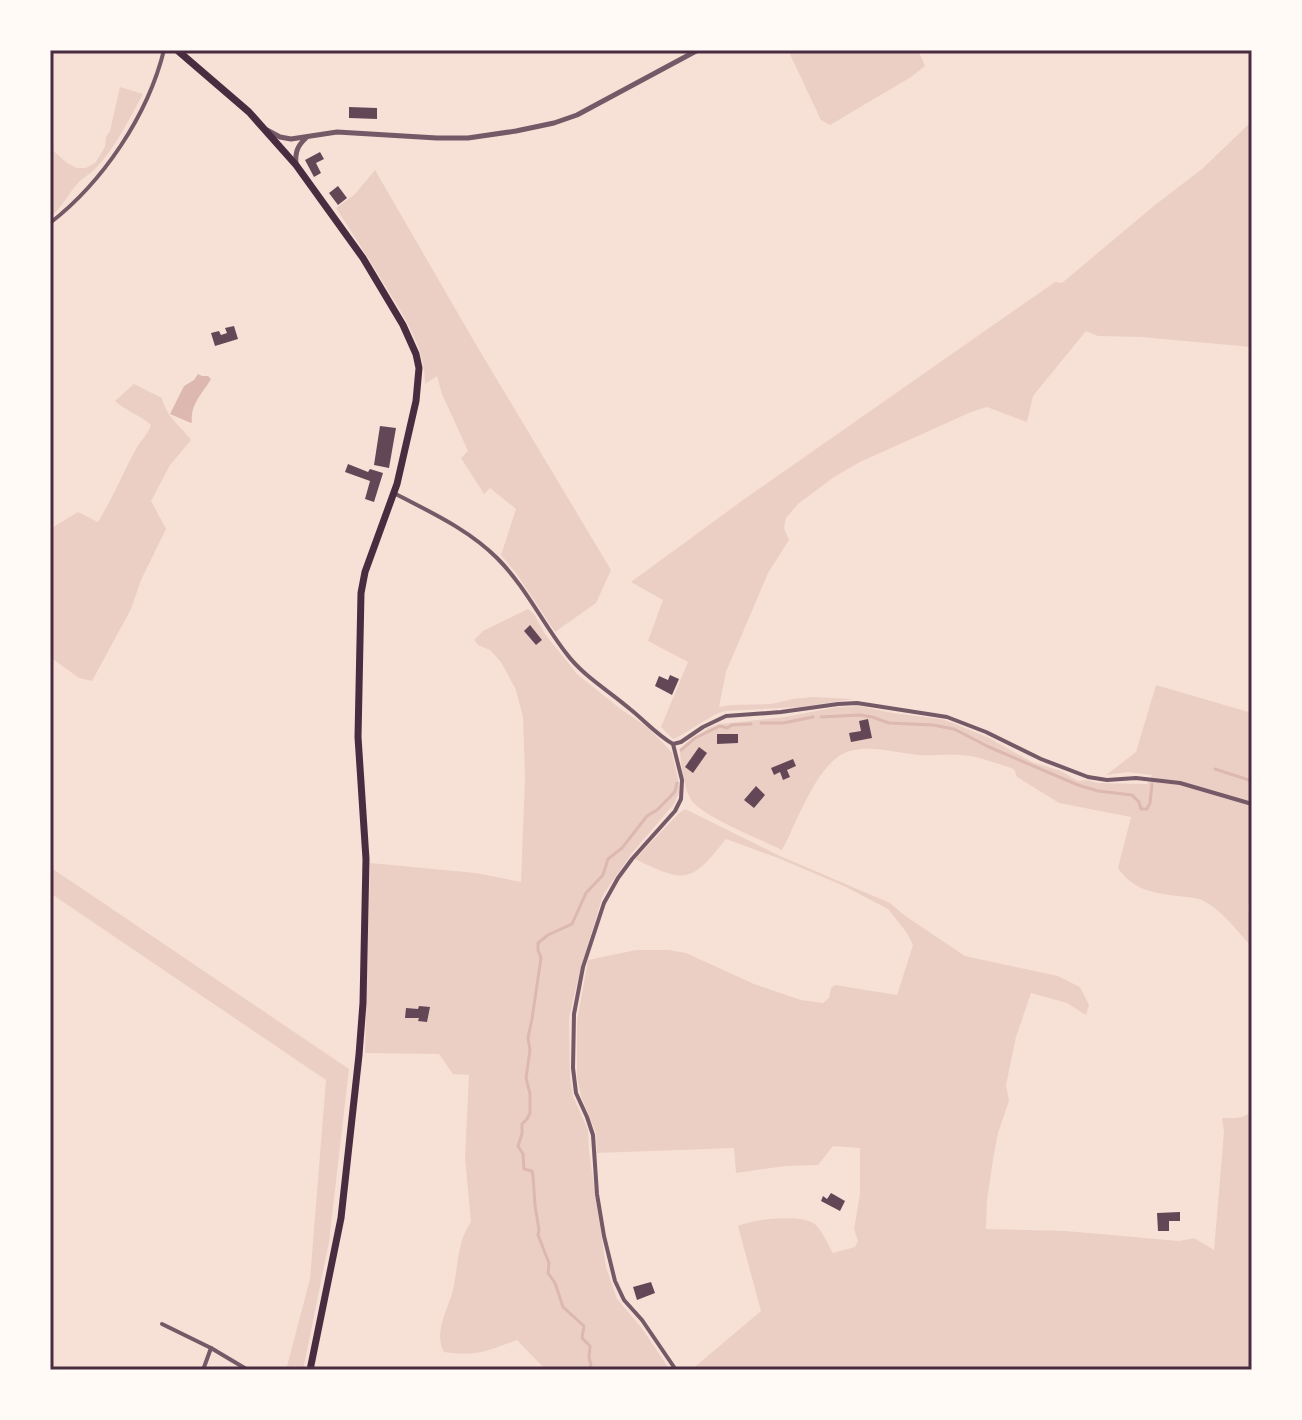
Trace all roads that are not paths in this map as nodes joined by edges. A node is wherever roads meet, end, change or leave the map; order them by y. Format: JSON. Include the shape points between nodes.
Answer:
{"nodes":[{"id":1,"x":164,"y":50,"type":"edge"},
{"id":2,"x":177,"y":50,"type":"edge"},
{"id":3,"x":698,"y":50,"type":"edge"},
{"id":4,"x":266,"y":129,"type":"junction"},
{"id":5,"x":308,"y":137,"type":"junction"},
{"id":6,"x":296,"y":165,"type":"junction"},
{"id":7,"x":50,"y":223,"type":"edge"},
{"id":8,"x":394,"y":493,"type":"junction"},
{"id":9,"x":673,"y":744,"type":"junction"},
{"id":10,"x":1252,"y":804,"type":"edge"},
{"id":11,"x":162,"y":1324,"type":"dead end"},
{"id":12,"x":211,"y":1348,"type":"junction"},
{"id":13,"x":203,"y":1370,"type":"edge"},
{"id":14,"x":248,"y":1370,"type":"edge"},
{"id":15,"x":310,"y":1370,"type":"edge"},
{"id":16,"x":676,"y":1370,"type":"edge"}],
"edges":[{"from":1,"to":7,"type":"street","via":[[119,149]]},
{"from":2,"to":4,"type":"main road"},
{"from":3,"to":5,"type":"street","via":[[577,115],[535,127],[468,138],[337,132]]},
{"from":4,"to":5,"type":"street","via":[[286,139]]},
{"from":4,"to":6,"type":"main road"},
{"from":5,"to":6,"type":"street","via":[[298,146]]},
{"from":6,"to":8,"type":"main road","via":[[363,258],[416,354],[416,401]]},
{"from":8,"to":9,"type":"street","via":[[477,540],[513,576],[585,675]]},
{"from":8,"to":15,"type":"main road","via":[[361,593],[358,737],[366,859],[359,1055],[341,1218]]},
{"from":9,"to":10,"type":"street","via":[[726,716],[857,703],[947,717],[1088,777],[1180,783]]},
{"from":9,"to":16,"type":"street","via":[[681,799],[604,903],[583,967],[573,1046],[575,1086],[593,1135],[597,1194],[615,1281]]},
{"from":11,"to":12,"type":"street"},
{"from":12,"to":13,"type":"street"},
{"from":12,"to":14,"type":"street"}]}
